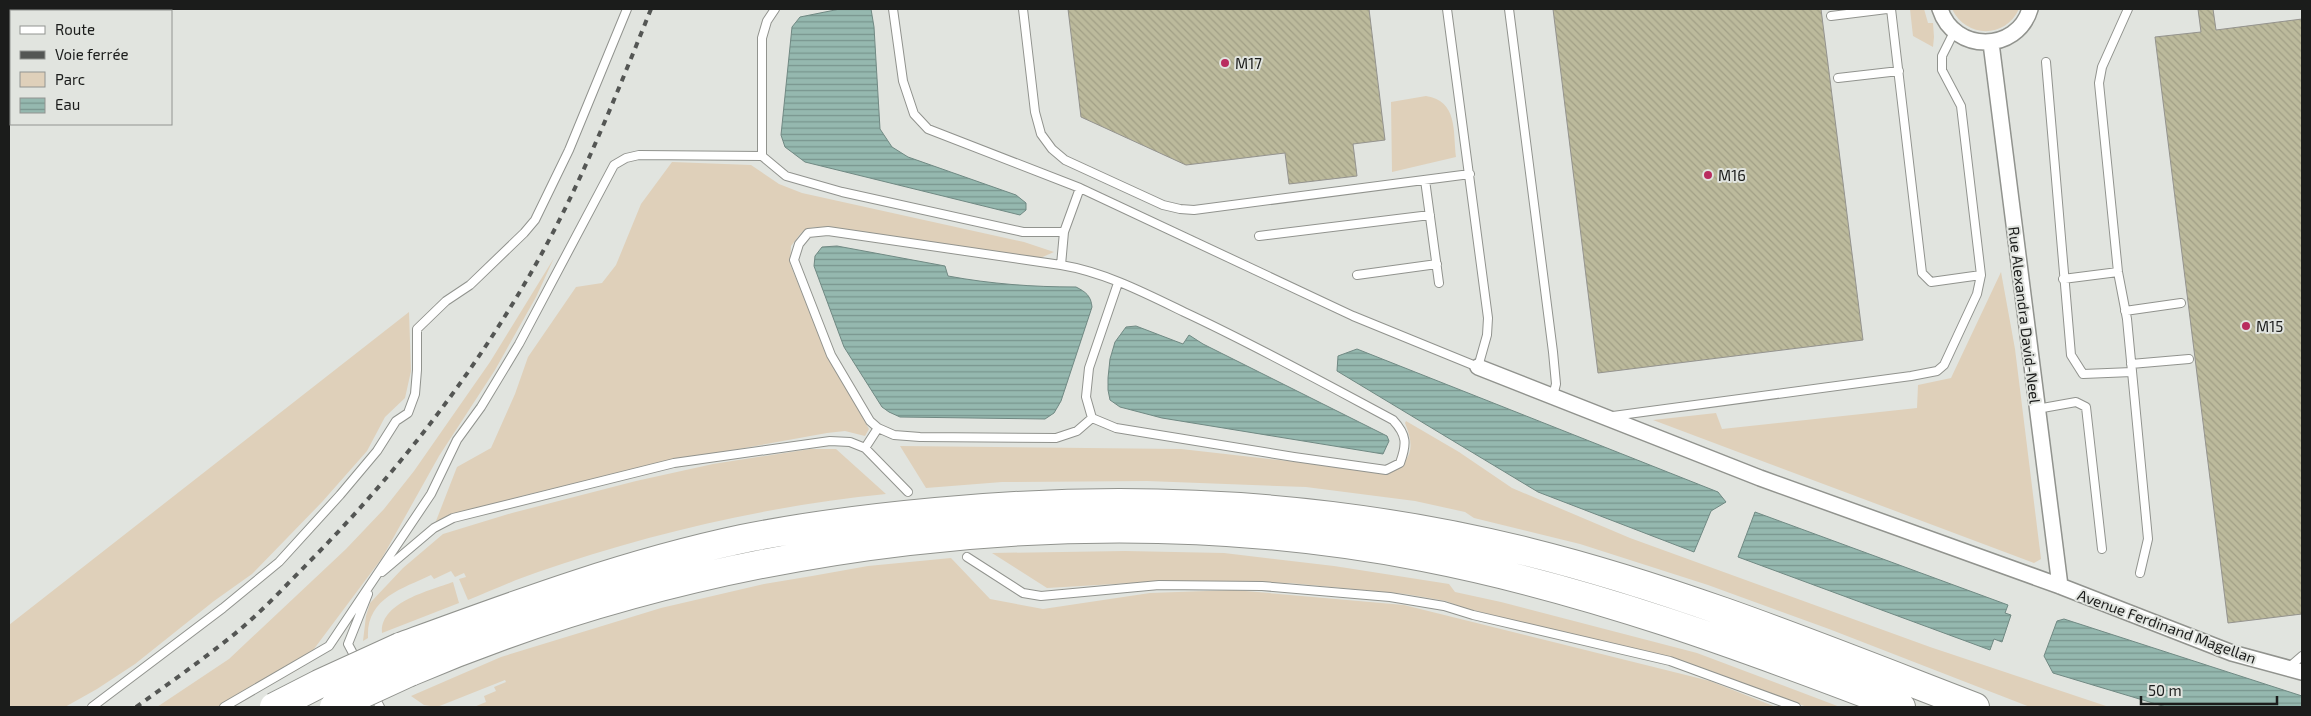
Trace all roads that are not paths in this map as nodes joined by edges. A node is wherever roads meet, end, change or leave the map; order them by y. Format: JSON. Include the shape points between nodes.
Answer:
{"nodes":[{"id":1,"x":628,"y":9,"type":"edge"},
{"id":2,"x":775,"y":9,"type":"edge"},
{"id":3,"x":893,"y":9,"type":"edge"},
{"id":4,"x":1022,"y":9,"type":"edge"},
{"id":5,"x":1447,"y":9,"type":"edge"},
{"id":6,"x":1509,"y":9,"type":"edge"},
{"id":7,"x":1887,"y":9,"type":"edge"},
{"id":8,"x":1891,"y":9,"type":"edge"},
{"id":9,"x":1940,"y":9,"type":"edge"},
{"id":10,"x":2030,"y":9,"type":"edge"},
{"id":11,"x":2128,"y":9,"type":"edge"},
{"id":12,"x":1831,"y":16,"type":"dead end"},
{"id":13,"x":1954,"y":32,"type":"junction"},
{"id":14,"x":1991,"y":43,"type":"junction"},
{"id":15,"x":2046,"y":62,"type":"dead end"},
{"id":16,"x":1899,"y":71,"type":"junction"},
{"id":17,"x":1838,"y":78,"type":"dead end"},
{"id":18,"x":762,"y":156,"type":"junction"},
{"id":19,"x":1470,"y":174,"type":"junction"},
{"id":20,"x":1425,"y":180,"type":"junction"},
{"id":21,"x":1080,"y":188,"type":"junction"},
{"id":22,"x":1430,"y":215,"type":"junction"},
{"id":23,"x":1064,"y":232,"type":"junction"},
{"id":24,"x":1259,"y":236,"type":"dead end"},
{"id":25,"x":1437,"y":264,"type":"junction"},
{"id":26,"x":1061,"y":265,"type":"junction"},
{"id":27,"x":2118,"y":272,"type":"junction"},
{"id":28,"x":1357,"y":275,"type":"dead end"},
{"id":29,"x":1981,"y":275,"type":"junction"},
{"id":30,"x":2064,"y":279,"type":"junction"},
{"id":31,"x":1118,"y":283,"type":"junction"},
{"id":32,"x":1439,"y":283,"type":"dead end"},
{"id":33,"x":2181,"y":303,"type":"dead end"},
{"id":34,"x":2125,"y":311,"type":"junction"},
{"id":35,"x":2189,"y":359,"type":"dead end"},
{"id":36,"x":1478,"y":367,"type":"junction"},
{"id":37,"x":2132,"y":368,"type":"junction"},
{"id":38,"x":1553,"y":396,"type":"junction"},
{"id":39,"x":2037,"y":408,"type":"junction"},
{"id":40,"x":1606,"y":417,"type":"junction"},
{"id":41,"x":1092,"y":418,"type":"junction"},
{"id":42,"x":878,"y":428,"type":"junction"},
{"id":43,"x":865,"y":448,"type":"junction"},
{"id":44,"x":908,"y":492,"type":"dead end"},
{"id":45,"x":2102,"y":549,"type":"dead end"},
{"id":46,"x":967,"y":557,"type":"dead end"},
{"id":47,"x":2140,"y":573,"type":"dead end"},
{"id":48,"x":374,"y":578,"type":"junction"},
{"id":49,"x":2060,"y":586,"type":"junction"},
{"id":50,"x":2302,"y":656,"type":"edge"},
{"id":51,"x":2295,"y":670,"type":"edge"},
{"id":52,"x":364,"y":676,"type":"dead end"},
{"id":53,"x":368,"y":684,"type":"dead end"},
{"id":54,"x":92,"y":707,"type":"edge"},
{"id":55,"x":224,"y":707,"type":"edge"},
{"id":56,"x":274,"y":707,"type":"edge"},
{"id":57,"x":334,"y":707,"type":"edge"},
{"id":58,"x":380,"y":707,"type":"edge"},
{"id":59,"x":1796,"y":707,"type":"edge"},
{"id":60,"x":1901,"y":707,"type":"edge"},
{"id":61,"x":1975,"y":707,"type":"edge"}],
"edges":[{"from":1,"to":54,"type":"lane","via":[[569,150],[535,220],[470,286],[446,301],[417,329],[415,394],[408,413],[396,421],[378,451],[278,562]]},
{"from":2,"to":18,"type":"lane","via":[[762,38]]},
{"from":3,"to":21,"type":"lane","via":[[903,81],[914,114],[928,129]]},
{"from":4,"to":20,"type":"lane","via":[[1040,134],[1065,160],[1163,205],[1194,210]]},
{"from":5,"to":19,"type":"lane"},
{"from":6,"to":38,"type":"lane","via":[[1553,352],[1556,384]]},
{"from":7,"to":12,"type":"lane"},
{"from":8,"to":16,"type":"lane"},
{"from":9,"to":13,"type":"street"},
{"from":10,"to":14,"type":"street","via":[[2027,19],[2011,36]]},
{"from":11,"to":27,"type":"lane","via":[[2102,67],[2099,83]]},
{"from":13,"to":14,"type":"street","via":[[1970,40]]},
{"from":13,"to":29,"type":"lane","via":[[1942,56],[1942,70],[1961,106]]},
{"from":14,"to":39,"type":"street","name":"Rue Alexandra David-Neel"},
{"from":15,"to":30,"type":"lane"},
{"from":16,"to":17,"type":"lane"},
{"from":16,"to":29,"type":"lane","via":[[1922,273],[1931,282]]},
{"from":18,"to":23,"type":"lane","via":[[786,176],[842,192],[1023,232]]},
{"from":18,"to":48,"type":"lane","via":[[639,155],[614,165],[519,344],[457,440],[431,494]]},
{"from":19,"to":20,"type":"lane"},
{"from":19,"to":36,"type":"lane","via":[[1488,318]]},
{"from":20,"to":22,"type":"lane"},
{"from":21,"to":23,"type":"lane"},
{"from":21,"to":36,"type":"lane","via":[[1353,316]]},
{"from":22,"to":24,"type":"lane"},
{"from":22,"to":25,"type":"lane"},
{"from":23,"to":26,"type":"lane"},
{"from":25,"to":28,"type":"lane"},
{"from":25,"to":32,"type":"lane"},
{"from":26,"to":31,"type":"lane","via":[[1084,269]]},
{"from":26,"to":42,"type":"lane","via":[[828,231],[808,233],[799,244],[794,260],[831,355],[870,421]]},
{"from":27,"to":30,"type":"lane"},
{"from":27,"to":34,"type":"lane"},
{"from":29,"to":40,"type":"lane","via":[[1977,294],[1952,348],[1944,365],[1936,371],[1705,406]]},
{"from":30,"to":37,"type":"lane","via":[[2071,355],[2083,374]]},
{"from":31,"to":41,"type":"lane","via":[[1088,368],[1086,397]]},
{"from":31,"to":41,"type":"lane","via":[[1250,343],[1393,420],[1403,431],[1405,449],[1400,463],[1386,470],[1147,434],[1116,428]]},
{"from":33,"to":34,"type":"lane"},
{"from":34,"to":37,"type":"lane"},
{"from":35,"to":37,"type":"lane"},
{"from":36,"to":38,"type":"street","name":"Avenue Ferdinand Magellan"},
{"from":37,"to":47,"type":"lane","via":[[2148,539]]},
{"from":38,"to":40,"type":"street","name":"Avenue Ferdinand Magellan"},
{"from":39,"to":45,"type":"lane","via":[[2076,402],[2086,407]]},
{"from":39,"to":49,"type":"street","name":"Rue Alexandra David-Neel"},
{"from":40,"to":49,"type":"street","name":"Avenue Ferdinand Magellan","via":[[1760,478]]},
{"from":41,"to":42,"type":"lane","via":[[1077,431],[1056,438],[920,437],[894,435]]},
{"from":42,"to":43,"type":"lane"},
{"from":43,"to":44,"type":"lane"},
{"from":43,"to":48,"type":"lane","via":[[850,442],[830,441],[674,463],[453,518],[434,528]]},
{"from":46,"to":59,"type":"lane","via":[[1023,593],[1041,596],[1159,585],[1262,586],[1390,597],[1444,606],[1473,616],[1670,661]]},
{"from":48,"to":52,"type":"lane","via":[[348,644]]},
{"from":48,"to":55,"type":"lane","via":[[329,646]]},
{"from":49,"to":51,"type":"street","name":"Avenue Ferdinand Magellan","via":[[2232,653]]},
{"from":50,"to":51,"type":"lane"},
{"from":53,"to":58,"type":"lane"},
{"from":56,"to":61,"type":"highway","bridge":true,"via":[[400,648],[562,588],[628,568],[742,539],[858,519],[1072,502],[1202,504],[1310,513],[1417,528],[1528,552],[1658,589],[1766,626]]},
{"from":57,"to":60,"type":"highway","bridge":true,"via":[[410,672],[552,619],[637,592],[748,566],[859,547],[1079,528],[1308,539],[1431,559],[1524,580],[1643,613]]}]}
